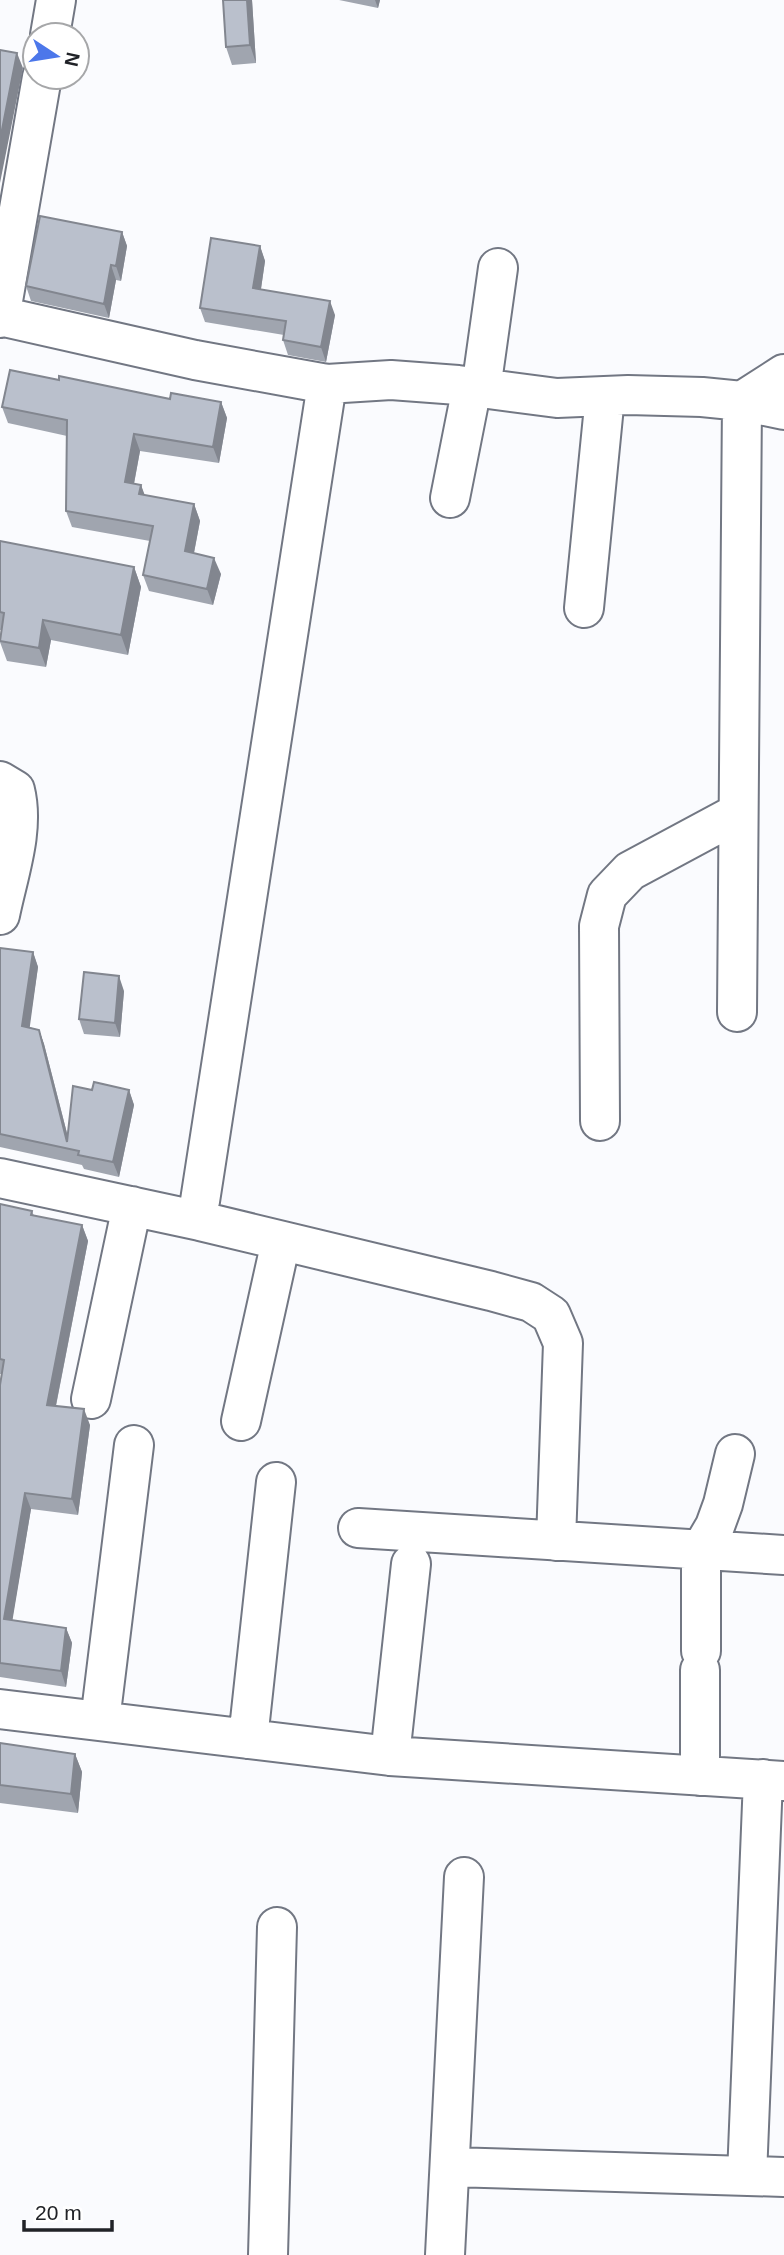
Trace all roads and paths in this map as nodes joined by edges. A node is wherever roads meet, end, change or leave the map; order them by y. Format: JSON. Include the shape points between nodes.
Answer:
{"nodes":[{"id":1,"x":56,"y":0,"type":"edge"},
{"id":2,"x":52,"y":21,"type":"edge"},
{"id":3,"x":40,"y":91,"type":"edge"},
{"id":4,"x":498,"y":268,"type":"dead end"},
{"id":5,"x":0,"y":317,"type":"edge"},
{"id":6,"x":784,"y":373,"type":"edge"},
{"id":7,"x":327,"y":384,"type":"junction"},
{"id":8,"x":477,"y":388,"type":"junction"},
{"id":9,"x":605,"y":396,"type":"junction"},
{"id":10,"x":741,"y":401,"type":"junction"},
{"id":11,"x":784,"y":410,"type":"edge"},
{"id":12,"x":450,"y":498,"type":"dead end"},
{"id":13,"x":584,"y":608,"type":"dead end"},
{"id":14,"x":0,"y":781,"type":"edge"},
{"id":15,"x":738,"y":813,"type":"junction"},
{"id":16,"x":0,"y":915,"type":"edge"},
{"id":17,"x":737,"y":1012,"type":"dead end"},
{"id":18,"x":600,"y":1121,"type":"dead end"},
{"id":19,"x":0,"y":1178,"type":"edge"},
{"id":20,"x":200,"y":1201,"type":"dead end"},
{"id":21,"x":132,"y":1206,"type":"junction"},
{"id":22,"x":281,"y":1241,"type":"junction"},
{"id":23,"x":91,"y":1399,"type":"dead end"},
{"id":24,"x":241,"y":1421,"type":"dead end"},
{"id":25,"x":134,"y":1445,"type":"dead end"},
{"id":26,"x":735,"y":1454,"type":"dead end"},
{"id":27,"x":276,"y":1482,"type":"dead end"},
{"id":28,"x":358,"y":1528,"type":"dead end"},
{"id":29,"x":556,"y":1541,"type":"junction"},
{"id":30,"x":701,"y":1550,"type":"junction"},
{"id":31,"x":784,"y":1555,"type":"edge"},
{"id":32,"x":411,"y":1564,"type":"dead end"},
{"id":33,"x":0,"y":1709,"type":"edge"},
{"id":34,"x":100,"y":1721,"type":"junction"},
{"id":35,"x":248,"y":1739,"type":"junction"},
{"id":36,"x":390,"y":1756,"type":"junction"},
{"id":37,"x":700,"y":1776,"type":"junction"},
{"id":38,"x":773,"y":1780,"type":"edge"},
{"id":39,"x":464,"y":1877,"type":"dead end"},
{"id":40,"x":277,"y":1927,"type":"dead end"},
{"id":41,"x":451,"y":2167,"type":"junction"},
{"id":42,"x":747,"y":2176,"type":"junction"},
{"id":43,"x":784,"y":2178,"type":"edge"},
{"id":44,"x":268,"y":2255,"type":"edge"},
{"id":45,"x":445,"y":2255,"type":"edge"}],
"edges":[{"from":1,"to":2,"type":"street"},
{"from":3,"to":5,"type":"street"},
{"from":4,"to":8,"type":"street"},
{"from":5,"to":7,"type":"street"},
{"from":6,"to":10,"type":"street"},
{"from":7,"to":8,"type":"street","via":[[391,380]]},
{"from":7,"to":20,"type":"street"},
{"from":8,"to":9,"type":"street","via":[[556,398]]},
{"from":8,"to":12,"type":"street"},
{"from":9,"to":10,"type":"street"},
{"from":9,"to":13,"type":"street"},
{"from":10,"to":11,"type":"street"},
{"from":10,"to":15,"type":"street"},
{"from":14,"to":16,"type":"street","via":[[15,790],[19,807]]},
{"from":15,"to":17,"type":"street"},
{"from":15,"to":18,"type":"street","via":[[630,871],[607,895],[599,926]]},
{"from":19,"to":21,"type":"street"},
{"from":21,"to":22,"type":"street"},
{"from":21,"to":23,"type":"street"},
{"from":22,"to":24,"type":"street"},
{"from":22,"to":29,"type":"street","via":[[531,1302],[551,1315],[564,1343]]},
{"from":25,"to":34,"type":"street"},
{"from":26,"to":30,"type":"street","via":[[723,1504]]},
{"from":27,"to":35,"type":"street"},
{"from":28,"to":29,"type":"street"},
{"from":29,"to":30,"type":"street"},
{"from":30,"to":31,"type":"street"},
{"from":30,"to":37,"type":"street"},
{"from":32,"to":36,"type":"street"},
{"from":33,"to":34,"type":"street"},
{"from":34,"to":35,"type":"street"},
{"from":35,"to":36,"type":"street"},
{"from":36,"to":37,"type":"street"},
{"from":37,"to":38,"type":"street"},
{"from":38,"to":42,"type":"street"},
{"from":39,"to":41,"type":"street"},
{"from":40,"to":44,"type":"street"},
{"from":41,"to":42,"type":"street"},
{"from":41,"to":45,"type":"street"},
{"from":42,"to":43,"type":"street"}]}
